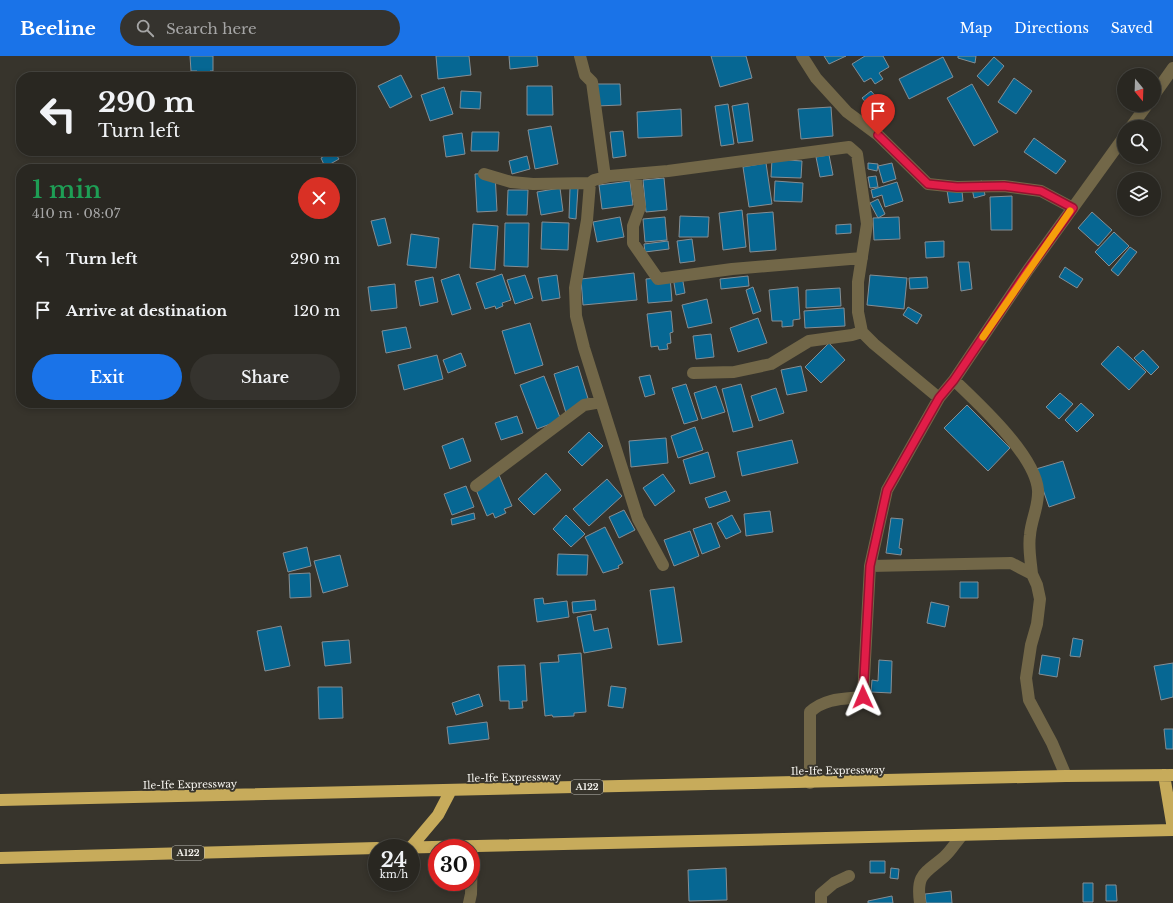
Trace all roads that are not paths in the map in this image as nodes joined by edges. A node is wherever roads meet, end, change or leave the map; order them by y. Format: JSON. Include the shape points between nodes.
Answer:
{"nodes":[{"id":1,"x":580,"y":56,"type":"edge"},
{"id":2,"x":802,"y":56,"type":"edge"},
{"id":3,"x":1173,"y":68,"type":"edge"},
{"id":4,"x":1161,"y":85,"type":"edge"},
{"id":5,"x":1117,"y":147,"type":"edge"},
{"id":6,"x":484,"y":174,"type":"dead end"},
{"id":7,"x":635,"y":174,"type":"junction"},
{"id":8,"x":605,"y":177,"type":"junction"},
{"id":9,"x":590,"y":183,"type":"junction"},
{"id":10,"x":1073,"y":208,"type":"junction"},
{"id":11,"x":862,"y":258,"type":"junction"},
{"id":12,"x":862,"y":332,"type":"junction"},
{"id":13,"x":693,"y":373,"type":"dead end"},
{"id":14,"x":954,"y":380,"type":"junction"},
{"id":15,"x":939,"y":398,"type":"junction"},
{"id":16,"x":601,"y":402,"type":"junction"},
{"id":17,"x":476,"y":486,"type":"dead end"},
{"id":18,"x":662,"y":566,"type":"dead end"},
{"id":19,"x":870,"y":566,"type":"junction"},
{"id":20,"x":1032,"y":574,"type":"junction"},
{"id":21,"x":1169,"y":775,"type":"edge"},
{"id":22,"x":1066,"y":776,"type":"junction"},
{"id":23,"x":810,"y":783,"type":"junction"},
{"id":24,"x":451,"y":790,"type":"junction"},
{"id":25,"x":0,"y":800,"type":"edge"},
{"id":26,"x":1173,"y":830,"type":"edge"},
{"id":27,"x":962,"y":835,"type":"junction"},
{"id":28,"x":418,"y":839,"type":"edge"},
{"id":29,"x":480,"y":846,"type":"edge"},
{"id":30,"x":368,"y":848,"type":"edge"},
{"id":31,"x":0,"y":858,"type":"edge"},
{"id":32,"x":849,"y":876,"type":"dead end"},
{"id":33,"x":472,"y":891,"type":"edge"},
{"id":34,"x":469,"y":903,"type":"edge"},
{"id":35,"x":821,"y":903,"type":"edge"},
{"id":36,"x":920,"y":903,"type":"edge"}],
"edges":[{"from":1,"to":8,"type":"street","via":[[585,75],[592,82]]},
{"from":2,"to":10,"type":"street","via":[[816,78],[847,112],[878,135],[928,184],[957,187],[1004,186],[1041,191]]},
{"from":3,"to":4,"type":"street"},
{"from":5,"to":10,"type":"street"},
{"from":6,"to":9,"type":"street","via":[[511,182],[533,184]]},
{"from":7,"to":8,"type":"street"},
{"from":7,"to":11,"type":"street","via":[[640,207],[633,226],[634,244],[658,279],[732,269]]},
{"from":7,"to":11,"type":"street","via":[[849,147],[856,154],[867,224]]},
{"from":8,"to":9,"type":"street"},
{"from":9,"to":16,"type":"street","via":[[587,220],[575,288],[576,316]]},
{"from":10,"to":14,"type":"street"},
{"from":11,"to":12,"type":"street","via":[[858,282],[858,312]]},
{"from":12,"to":13,"type":"street","via":[[809,341],[771,364],[734,372]]},
{"from":12,"to":15,"type":"street"},
{"from":14,"to":15,"type":"street"},
{"from":14,"to":20,"type":"street","via":[[985,410],[1033,469],[1038,490],[1030,535]]},
{"from":15,"to":19,"type":"street","via":[[887,490]]},
{"from":16,"to":17,"type":"street","via":[[584,405]]},
{"from":16,"to":18,"type":"street","via":[[638,519]]},
{"from":19,"to":20,"type":"street","via":[[1011,563]]},
{"from":19,"to":23,"type":"street","via":[[863,697],[818,704],[810,712]]},
{"from":20,"to":22,"type":"street","via":[[1040,599],[1026,678],[1029,700]]},
{"from":21,"to":22,"type":"highway","name":"Ile-Ife Expressway","number":"A122"},
{"from":21,"to":26,"type":"highway"},
{"from":22,"to":23,"type":"highway","name":"Ile-Ife Expressway","number":"A122"},
{"from":23,"to":24,"type":"highway","name":"Ile-Ife Expressway","number":"A122"},
{"from":24,"to":25,"type":"highway","name":"Ile-Ife Expressway","number":"A122"},
{"from":24,"to":28,"type":"highway","via":[[438,815]]},
{"from":26,"to":27,"type":"highway"},
{"from":27,"to":29,"type":"highway"},
{"from":27,"to":36,"type":"street","via":[[945,856],[925,871],[918,888]]},
{"from":30,"to":31,"type":"highway","number":"A122"},
{"from":32,"to":35,"type":"street","via":[[834,883],[821,894]]},
{"from":33,"to":34,"type":"street"}]}
